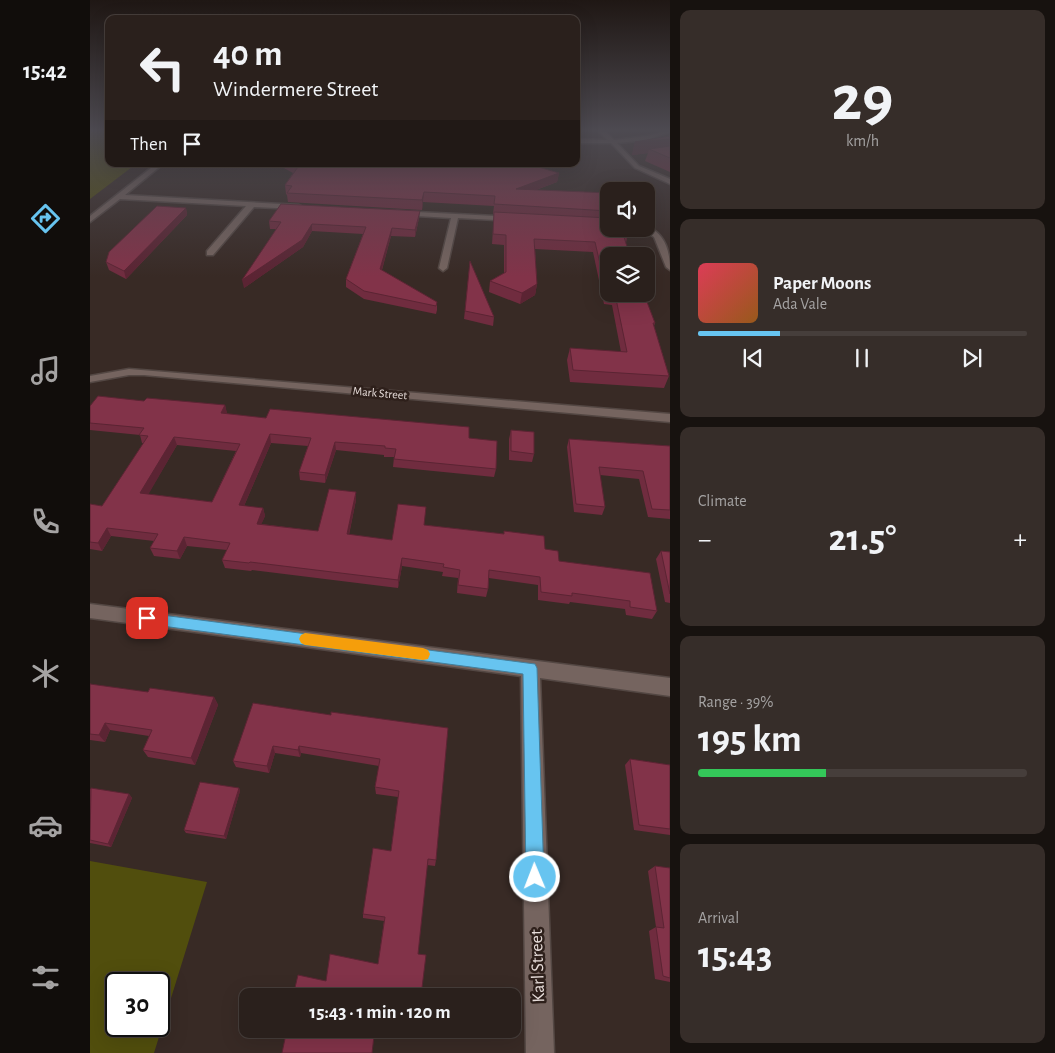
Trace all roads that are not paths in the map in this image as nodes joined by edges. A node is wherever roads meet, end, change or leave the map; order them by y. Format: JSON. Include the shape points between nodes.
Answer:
{"nodes":[{"id":1,"x":141,"y":179,"type":"edge"},
{"id":2,"x":118,"y":197,"type":"junction"},
{"id":3,"x":251,"y":205,"type":"junction"},
{"id":4,"x":310,"y":208,"type":"edge"},
{"id":5,"x":395,"y":212,"type":"edge"},
{"id":6,"x":455,"y":216,"type":"junction"},
{"id":7,"x":522,"y":219,"type":"edge"},
{"id":8,"x":90,"y":220,"type":"edge"},
{"id":9,"x":655,"y":234,"type":"edge"},
{"id":10,"x":210,"y":253,"type":"dead end"},
{"id":11,"x":670,"y":267,"type":"edge"},
{"id":12,"x":443,"y":268,"type":"dead end"},
{"id":13,"x":90,"y":379,"type":"edge"},
{"id":14,"x":670,"y":418,"type":"edge"},
{"id":15,"x":90,"y":611,"type":"edge"},
{"id":16,"x":530,"y":668,"type":"junction"},
{"id":17,"x":670,"y":687,"type":"edge"},
{"id":18,"x":540,"y":1053,"type":"edge"}],
"edges":[{"from":1,"to":2,"type":"street"},
{"from":2,"to":3,"type":"street"},
{"from":2,"to":8,"type":"street"},
{"from":3,"to":4,"type":"street"},
{"from":3,"to":10,"type":"street"},
{"from":5,"to":6,"type":"street"},
{"from":6,"to":7,"type":"street"},
{"from":6,"to":12,"type":"street"},
{"from":9,"to":11,"type":"street"},
{"from":13,"to":14,"type":"street","name":"Mark Street","via":[[144,372]]},
{"from":15,"to":16,"type":"street"},
{"from":16,"to":17,"type":"street"},
{"from":16,"to":18,"type":"street","name":"Karl Street"}]}
